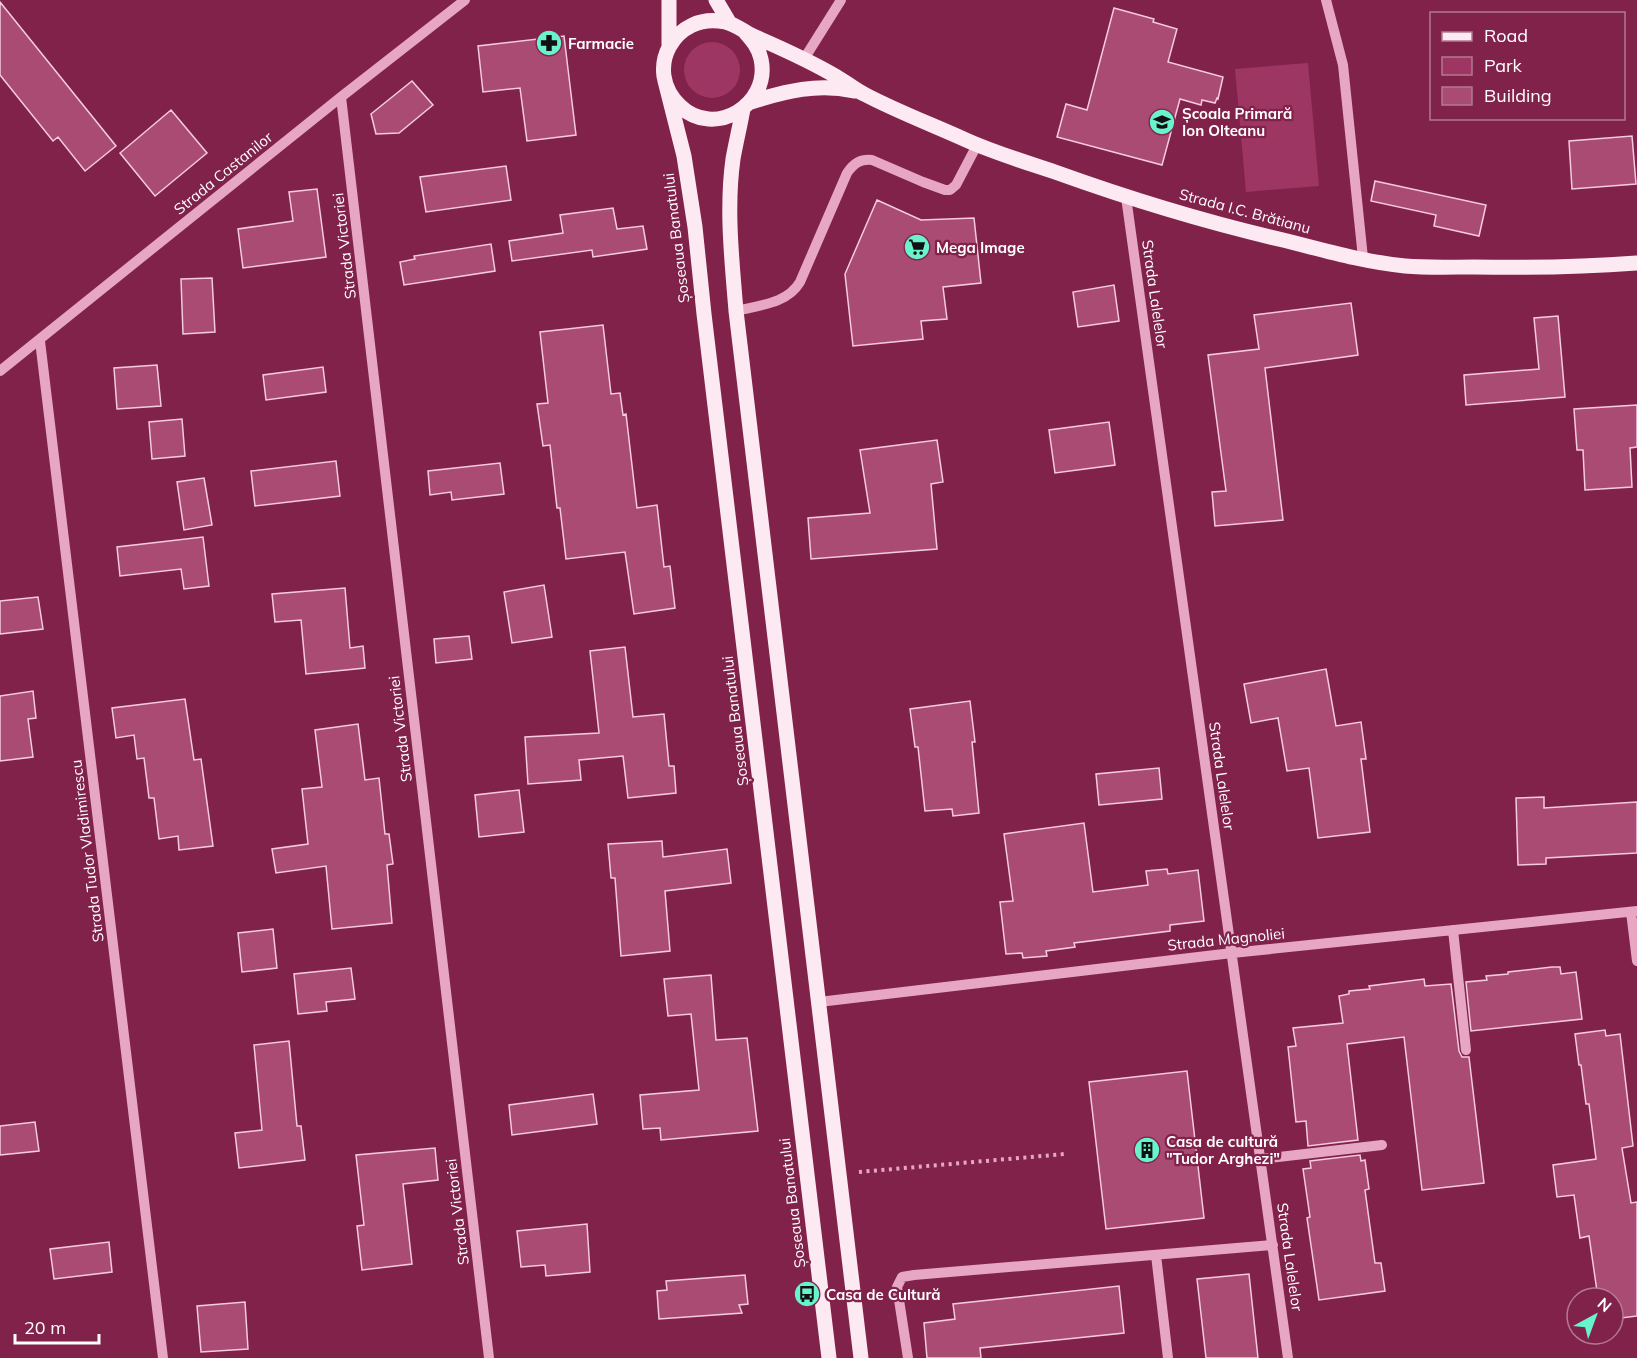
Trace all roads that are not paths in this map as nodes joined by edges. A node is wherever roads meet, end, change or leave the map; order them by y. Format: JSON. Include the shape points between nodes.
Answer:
{"nodes":[{"id":1,"x":465,"y":0,"type":"edge"},
{"id":2,"x":669,"y":0,"type":"edge"},
{"id":3,"x":716,"y":0,"type":"edge"},
{"id":4,"x":841,"y":0,"type":"edge"},
{"id":5,"x":1326,"y":0,"type":"edge"},
{"id":6,"x":729,"y":22,"type":"junction"},
{"id":7,"x":746,"y":32,"type":"junction"},
{"id":8,"x":669,"y":45,"type":"junction"},
{"id":9,"x":804,"y":59,"type":"junction"},
{"id":10,"x":664,"y":81,"type":"junction"},
{"id":11,"x":863,"y":93,"type":"junction"},
{"id":12,"x":341,"y":97,"type":"junction"},
{"id":13,"x":747,"y":105,"type":"junction"},
{"id":14,"x":977,"y":145,"type":"junction"},
{"id":15,"x":1126,"y":197,"type":"junction"},
{"id":16,"x":1363,"y":258,"type":"junction"},
{"id":17,"x":1637,"y":263,"type":"edge"},
{"id":18,"x":736,"y":311,"type":"junction"},
{"id":19,"x":40,"y":341,"type":"junction"},
{"id":20,"x":0,"y":371,"type":"edge"},
{"id":21,"x":1634,"y":911,"type":"edge"},
{"id":22,"x":1453,"y":930,"type":"junction"},
{"id":23,"x":1232,"y":953,"type":"junction"},
{"id":24,"x":1637,"y":961,"type":"edge"},
{"id":25,"x":819,"y":1002,"type":"junction"},
{"id":26,"x":1466,"y":1050,"type":"dead end"},
{"id":27,"x":1382,"y":1145,"type":"dead end"},
{"id":28,"x":1261,"y":1159,"type":"junction"},
{"id":29,"x":1273,"y":1245,"type":"junction"},
{"id":30,"x":1156,"y":1255,"type":"junction"},
{"id":31,"x":164,"y":1358,"type":"edge"},
{"id":32,"x":489,"y":1358,"type":"edge"},
{"id":33,"x":829,"y":1358,"type":"edge"},
{"id":34,"x":861,"y":1358,"type":"edge"},
{"id":35,"x":908,"y":1358,"type":"edge"},
{"id":36,"x":1165,"y":1358,"type":"edge"},
{"id":37,"x":1288,"y":1358,"type":"edge"}],
"edges":[{"from":1,"to":12,"type":"street","name":"Strada Castanilor"},
{"from":2,"to":8,"type":"main road"},
{"from":3,"to":6,"type":"main road"},
{"from":4,"to":9,"type":"street"},
{"from":5,"to":16,"type":"street","via":[[1343,66]]},
{"from":6,"to":7,"type":"main road"},
{"from":6,"to":8,"type":"main road","via":[[695,23]]},
{"from":7,"to":9,"type":"main road","name":"Strada I.C. Brătianu"},
{"from":7,"to":13,"type":"main road","via":[[756,44],[762,66],[759,89]]},
{"from":8,"to":10,"type":"main road"},
{"from":9,"to":11,"type":"main road","name":"Strada I.C. Brătianu"},
{"from":10,"to":13,"type":"main road","via":[[682,109],[696,117],[729,117]]},
{"from":10,"to":33,"type":"main road","name":"Șoseaua Banatului","via":[[684,156],[695,227]]},
{"from":11,"to":13,"type":"main road","name":"Strada I.C. Brătianu","via":[[804,88]]},
{"from":11,"to":14,"type":"main road","name":"Strada I.C. Brătianu"},
{"from":12,"to":19,"type":"street","name":"Strada Castanilor"},
{"from":12,"to":32,"type":"street","name":"Strada Victoriei"},
{"from":13,"to":18,"type":"main road","via":[[733,160],[730,196]]},
{"from":14,"to":15,"type":"main road","name":"Strada I.C. Brătianu"},
{"from":14,"to":18,"type":"street","via":[[957,185],[950,190],[872,160],[857,162],[847,173],[793,292]]},
{"from":15,"to":16,"type":"main road","name":"Strada I.C. Brătianu","via":[[1215,224]]},
{"from":15,"to":23,"type":"street","name":"Strada Lalelelor"},
{"from":16,"to":17,"type":"main road","name":"Strada I.C. Brătianu","via":[[1404,266],[1442,267]]},
{"from":18,"to":25,"type":"main road"},
{"from":19,"to":20,"type":"street","name":"Strada Castanilor"},
{"from":19,"to":31,"type":"street","name":"Strada Tudor Vladimirescu"},
{"from":21,"to":22,"type":"street","name":"Strada Magnoliei"},
{"from":21,"to":24,"type":"street"},
{"from":22,"to":23,"type":"street","name":"Strada Magnoliei"},
{"from":22,"to":26,"type":"street"},
{"from":23,"to":25,"type":"street","name":"Strada Magnoliei"},
{"from":23,"to":28,"type":"street","name":"Strada Lalelelor"},
{"from":25,"to":34,"type":"main road"},
{"from":27,"to":28,"type":"street"},
{"from":28,"to":29,"type":"street","name":"Strada Lalelelor"},
{"from":29,"to":30,"type":"street"},
{"from":29,"to":37,"type":"street","name":"Strada Lalelelor"},
{"from":30,"to":35,"type":"street","via":[[902,1277],[897,1287]]},
{"from":30,"to":36,"type":"street"}]}
